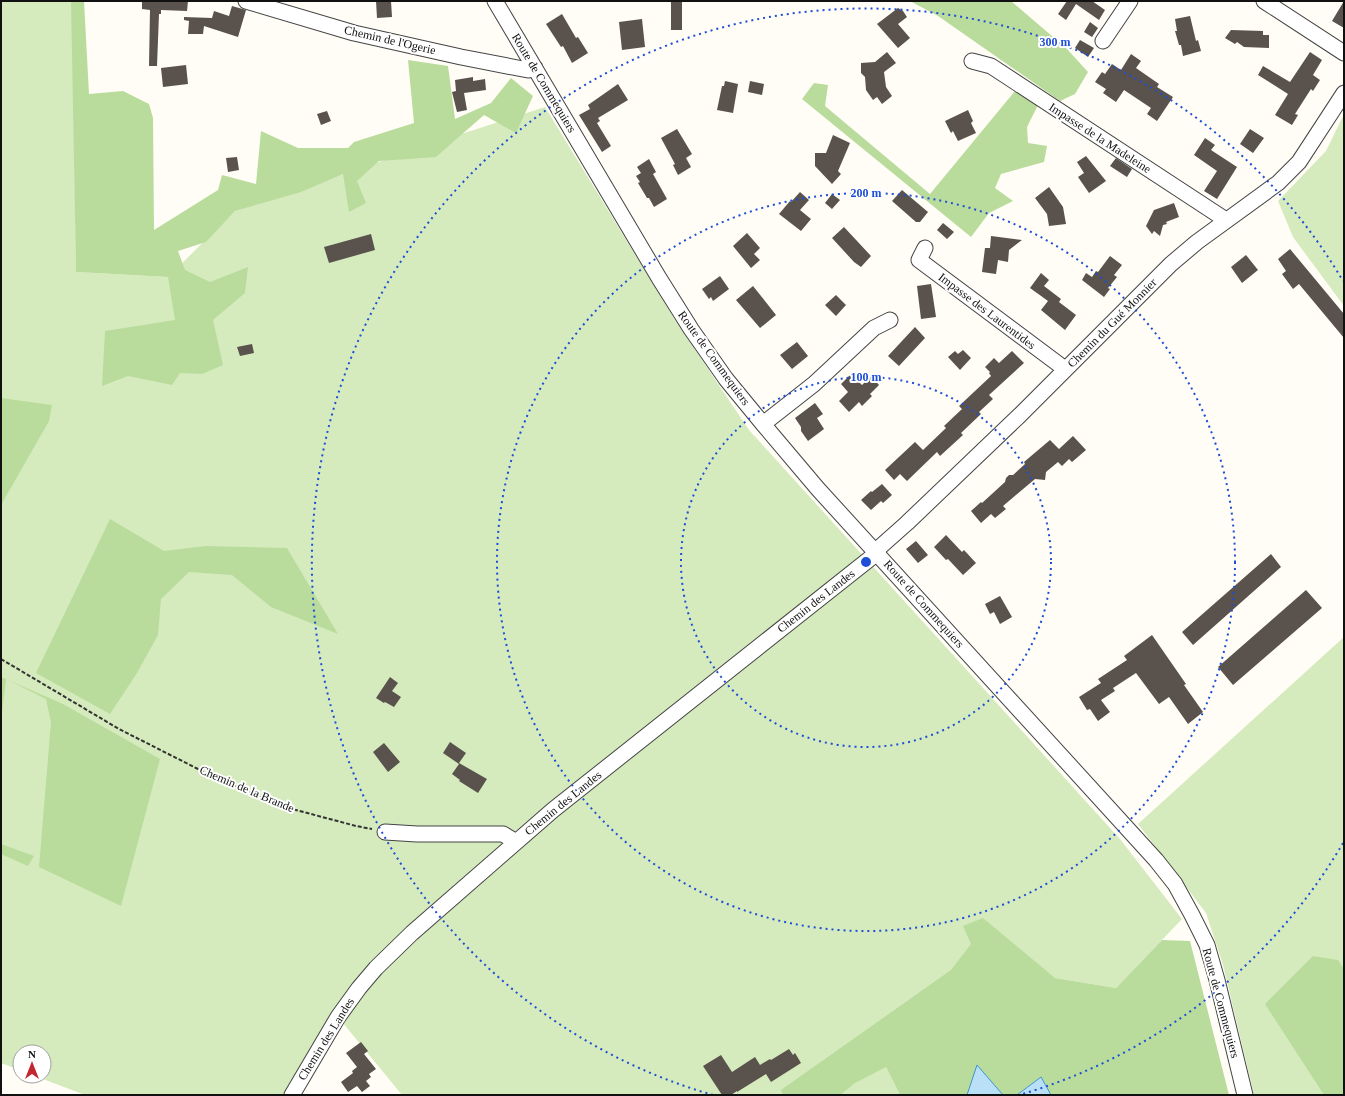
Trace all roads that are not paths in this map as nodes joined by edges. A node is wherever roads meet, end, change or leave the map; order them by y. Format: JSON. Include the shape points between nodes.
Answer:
{"nodes":[{"id":1,"x":246,"y":1,"type":"edge"},
{"id":2,"x":495,"y":1,"type":"edge"},
{"id":3,"x":1130,"y":1,"type":"edge"},
{"id":4,"x":1264,"y":1,"type":"edge"},
{"id":5,"x":1103,"y":41,"type":"dead end"},
{"id":6,"x":1344,"y":53,"type":"edge"},
{"id":7,"x":972,"y":61,"type":"dead end"},
{"id":8,"x":535,"y":68,"type":"junction"},
{"id":9,"x":1344,"y":93,"type":"edge"},
{"id":10,"x":1226,"y":220,"type":"junction"},
{"id":11,"x":926,"y":248,"type":"dead end"},
{"id":12,"x":890,"y":320,"type":"dead end"},
{"id":13,"x":1065,"y":369,"type":"junction"},
{"id":14,"x":762,"y":424,"type":"junction"},
{"id":15,"x":877,"y":552,"type":"junction"},
{"id":16,"x":385,"y":832,"type":"road end"},
{"id":17,"x":516,"y":842,"type":"junction"},
{"id":18,"x":292,"y":1095,"type":"edge"},
{"id":19,"x":1245,"y":1095,"type":"edge"}],
"edges":[{"from":1,"to":8,"type":"street","name":"Chemin de l'Ogerie","via":[[362,35],[528,70]]},
{"from":2,"to":8,"type":"street","name":"Route de Commequiers"},
{"from":3,"to":5,"type":"street"},
{"from":4,"to":6,"type":"street"},
{"from":7,"to":10,"type":"street","name":"Impasse de la Madeleine","via":[[990,66]]},
{"from":8,"to":14,"type":"street","name":"Route de Commequiers","via":[[691,330]]},
{"from":9,"to":10,"type":"street","name":"Chemin du Gué Monnier","via":[[1299,162],[1278,183]]},
{"from":10,"to":13,"type":"street","name":"Chemin du Gué Monnier","via":[[1171,264]]},
{"from":11,"to":13,"type":"street","name":"Impasse des Laurentides","via":[[919,260]]},
{"from":12,"to":14,"type":"street","via":[[874,328],[814,384]]},
{"from":13,"to":15,"type":"street","name":"Chemin du Gué Monnier"},
{"from":14,"to":15,"type":"street","name":"Route de Commequiers"},
{"from":15,"to":17,"type":"street","name":"Chemin des Landes"},
{"from":15,"to":19,"type":"street","name":"Route de Commequiers","via":[[1151,854],[1175,884],[1207,945]]},
{"from":16,"to":17,"type":"street","via":[[503,834]]},
{"from":17,"to":18,"type":"street","name":"Chemin des Landes","via":[[376,968],[338,1017]]}]}
